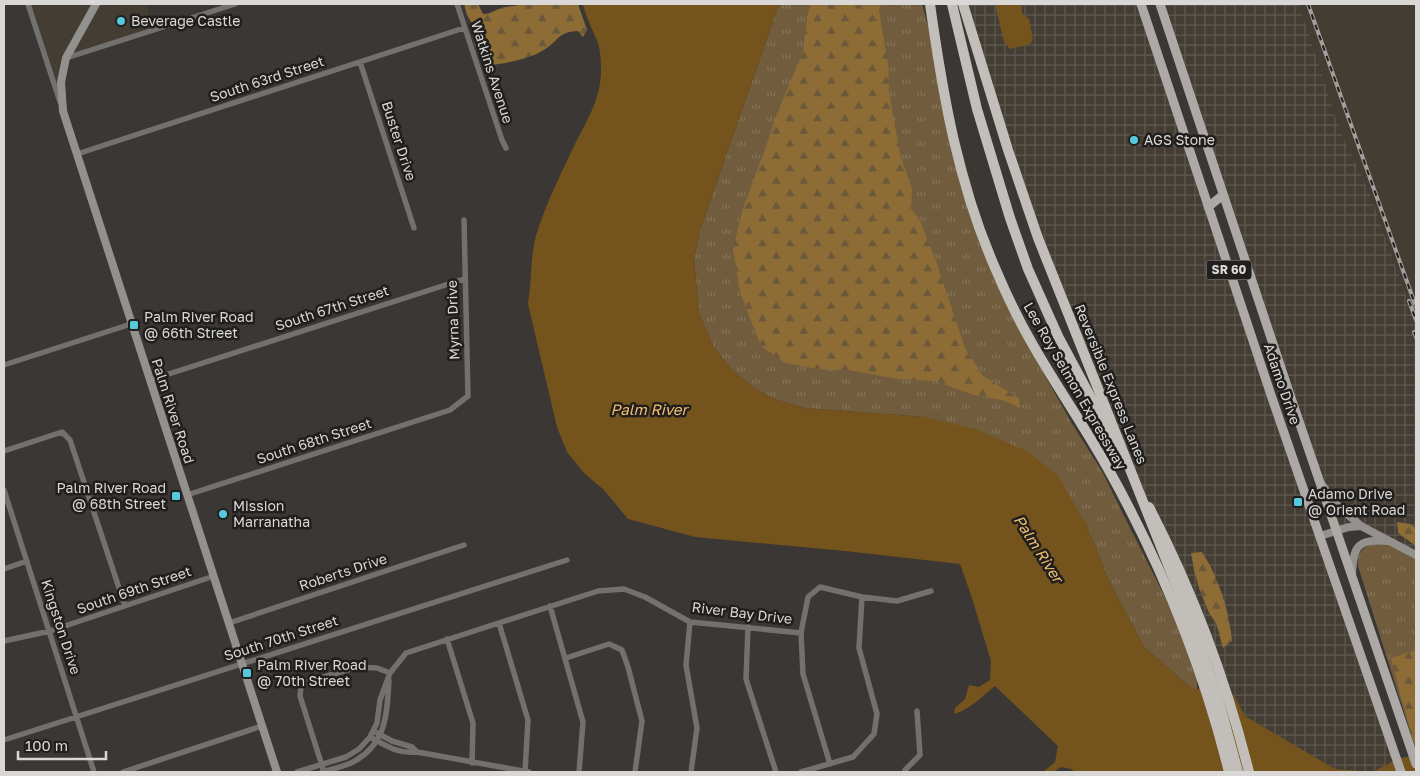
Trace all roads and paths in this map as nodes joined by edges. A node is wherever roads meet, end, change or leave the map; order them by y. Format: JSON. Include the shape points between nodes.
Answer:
{"nodes":[{"id":1,"x":28,"y":4,"type":"edge"},
{"id":2,"x":96,"y":4,"type":"edge"},
{"id":3,"x":235,"y":4,"type":"edge"},
{"id":4,"x":457,"y":4,"type":"edge"},
{"id":5,"x":930,"y":4,"type":"edge"},
{"id":6,"x":952,"y":4,"type":"edge"},
{"id":7,"x":963,"y":4,"type":"edge"},
{"id":8,"x":1141,"y":4,"type":"edge"},
{"id":9,"x":1160,"y":4,"type":"edge"},
{"id":10,"x":1165,"y":18,"type":"junction"},
{"id":11,"x":1148,"y":24,"type":"junction"},
{"id":12,"x":464,"y":28,"type":"junction"},
{"id":13,"x":66,"y":58,"type":"junction"},
{"id":14,"x":360,"y":62,"type":"junction"},
{"id":15,"x":63,"y":111,"type":"junction"},
{"id":16,"x":506,"y":148,"type":"dead end"},
{"id":17,"x":76,"y":154,"type":"junction"},
{"id":18,"x":1223,"y":195,"type":"junction"},
{"id":19,"x":1208,"y":207,"type":"junction"},
{"id":20,"x":464,"y":220,"type":"dead end"},
{"id":21,"x":414,"y":228,"type":"dead end"},
{"id":22,"x":464,"y":279,"type":"junction"},
{"id":23,"x":132,"y":324,"type":"junction"},
{"id":24,"x":4,"y":365,"type":"edge"},
{"id":25,"x":150,"y":380,"type":"junction"},
{"id":26,"x":1289,"y":392,"type":"junction"},
{"id":27,"x":1272,"y":398,"type":"junction"},
{"id":28,"x":450,"y":410,"type":"joint"},
{"id":29,"x":4,"y":451,"type":"edge"},
{"id":30,"x":1319,"y":482,"type":"junction"},
{"id":31,"x":4,"y":490,"type":"edge"},
{"id":32,"x":187,"y":495,"type":"junction"},
{"id":33,"x":5,"y":498,"type":"edge"},
{"id":34,"x":1361,"y":526,"type":"junction"},
{"id":35,"x":1336,"y":531,"type":"junction"},
{"id":36,"x":1320,"y":538,"type":"junction"},
{"id":37,"x":1391,"y":541,"type":"junction"},
{"id":38,"x":464,"y":545,"type":"dead end"},
{"id":39,"x":1416,"y":555,"type":"edge"},
{"id":40,"x":567,"y":560,"type":"dead end"},
{"id":41,"x":27,"y":561,"type":"junction"},
{"id":42,"x":4,"y":569,"type":"edge"},
{"id":43,"x":214,"y":576,"type":"junction"},
{"id":44,"x":1352,"y":577,"type":"junction"},
{"id":45,"x":931,"y":591,"type":"dead end"},
{"id":46,"x":862,"y":597,"type":"junction"},
{"id":47,"x":125,"y":606,"type":"junction"},
{"id":48,"x":550,"y":606,"type":"junction"},
{"id":49,"x":690,"y":622,"type":"junction"},
{"id":50,"x":229,"y":623,"type":"junction"},
{"id":51,"x":499,"y":623,"type":"junction"},
{"id":52,"x":748,"y":627,"type":"junction"},
{"id":53,"x":50,"y":631,"type":"junction"},
{"id":54,"x":801,"y":633,"type":"junction"},
{"id":55,"x":447,"y":639,"type":"junction"},
{"id":56,"x":4,"y":641,"type":"edge"},
{"id":57,"x":566,"y":658,"type":"junction"},
{"id":58,"x":242,"y":663,"type":"junction"},
{"id":59,"x":390,"y":673,"type":"junction"},
{"id":60,"x":917,"y":711,"type":"dead end"},
{"id":61,"x":76,"y":717,"type":"junction"},
{"id":62,"x":262,"y":726,"type":"junction"},
{"id":63,"x":375,"y":736,"type":"junction"},
{"id":64,"x":4,"y":740,"type":"edge"},
{"id":65,"x":472,"y":763,"type":"junction"},
{"id":66,"x":830,"y":764,"type":"junction"},
{"id":67,"x":1416,"y":764,"type":"edge"},
{"id":68,"x":322,"y":765,"type":"junction"},
{"id":69,"x":94,"y":772,"type":"edge"},
{"id":70,"x":123,"y":772,"type":"edge"},
{"id":71,"x":277,"y":772,"type":"edge"},
{"id":72,"x":297,"y":772,"type":"edge"},
{"id":73,"x":323,"y":772,"type":"edge"},
{"id":74,"x":526,"y":772,"type":"edge"},
{"id":75,"x":529,"y":772,"type":"edge"},
{"id":76,"x":579,"y":772,"type":"edge"},
{"id":77,"x":635,"y":772,"type":"edge"},
{"id":78,"x":691,"y":772,"type":"edge"},
{"id":79,"x":776,"y":772,"type":"edge"},
{"id":80,"x":801,"y":772,"type":"edge"},
{"id":81,"x":906,"y":772,"type":"edge"},
{"id":82,"x":1228,"y":772,"type":"edge"},
{"id":83,"x":1238,"y":772,"type":"edge"},
{"id":84,"x":1249,"y":772,"type":"edge"},
{"id":85,"x":1401,"y":772,"type":"edge"}],
"edges":[{"from":1,"to":15,"type":"street"},
{"from":2,"to":13,"type":"street","name":"Palm River Road"},
{"from":3,"to":13,"type":"street"},
{"from":4,"to":12,"type":"street","name":"Watkins Avenue"},
{"from":5,"to":82,"type":"highway","name":"Lee Roy Selmon Expressway","via":[[955,149],[986,246],[1026,333],[1107,467],[1148,545],[1201,676]]},
{"from":6,"to":84,"type":"highway","name":"Lee Roy Selmon Expressway","via":[[987,146],[1032,278],[1066,354],[1178,564],[1216,662]]},
{"from":7,"to":83,"type":"highway","name":"Reversible Express Lanes","bridge":true,"via":[[1032,223],[1198,640]]},
{"from":8,"to":11,"type":"main road","name":"Adamo Drive","number":"SR 60"},
{"from":9,"to":10,"type":"main road","name":"Adamo Drive","number":"SR 60"},
{"from":10,"to":11,"type":"main road"},
{"from":10,"to":18,"type":"main road","name":"Adamo Drive","number":"SR 60"},
{"from":11,"to":19,"type":"main road","name":"Adamo Drive","number":"SR 60"},
{"from":12,"to":14,"type":"street","name":"South 63rd Street"},
{"from":12,"to":16,"type":"street","name":"Watkins Avenue"},
{"from":13,"to":15,"type":"street","name":"Palm River Road","via":[[61,82]]},
{"from":14,"to":17,"type":"street","name":"South 63rd Street"},
{"from":14,"to":21,"type":"street","name":"Buster Drive"},
{"from":15,"to":17,"type":"street","name":"Palm River Road"},
{"from":17,"to":23,"type":"street","name":"Palm River Road"},
{"from":18,"to":19,"type":"main road"},
{"from":18,"to":26,"type":"main road","name":"Adamo Drive","number":"SR 60"},
{"from":19,"to":27,"type":"main road","name":"Adamo Drive","number":"SR 60"},
{"from":20,"to":22,"type":"street","name":"Myrna Drive"},
{"from":22,"to":25,"type":"street","name":"South 67th Street"},
{"from":22,"to":28,"type":"street","name":"Myrna Drive","via":[[468,396]]},
{"from":23,"to":24,"type":"street"},
{"from":23,"to":25,"type":"street","name":"Palm River Road"},
{"from":25,"to":32,"type":"street","name":"Palm River Road"},
{"from":26,"to":27,"type":"main road"},
{"from":26,"to":30,"type":"main road","name":"Adamo Drive","number":"SR 60"},
{"from":27,"to":36,"type":"main road","name":"Adamo Drive","number":"SR 60"},
{"from":28,"to":32,"type":"street","name":"South 68th Street"},
{"from":29,"to":47,"type":"street","via":[[62,432],[70,440]]},
{"from":30,"to":34,"type":"street"},
{"from":30,"to":35,"type":"main road","name":"Adamo Drive","number":"SR 60"},
{"from":31,"to":33,"type":"street","name":"Kingston Drive"},
{"from":32,"to":43,"type":"street","name":"Palm River Road"},
{"from":33,"to":41,"type":"street","name":"Kingston Drive"},
{"from":34,"to":35,"type":"street"},
{"from":34,"to":37,"type":"street"},
{"from":35,"to":36,"type":"street"},
{"from":35,"to":44,"type":"main road","name":"Adamo Drive","number":"SR 60"},
{"from":36,"to":85,"type":"main road","name":"Adamo Drive","number":"SR 60"},
{"from":37,"to":39,"type":"street"},
{"from":37,"to":44,"type":"street","via":[[1375,540],[1360,545],[1353,556]]},
{"from":38,"to":50,"type":"street","name":"Roberts Drive"},
{"from":40,"to":58,"type":"street","name":"South 70th Street"},
{"from":41,"to":42,"type":"street"},
{"from":41,"to":53,"type":"street","name":"Kingston Drive"},
{"from":43,"to":47,"type":"street","name":"South 69th Street"},
{"from":43,"to":50,"type":"street","name":"Palm River Road"},
{"from":44,"to":67,"type":"main road","name":"Adamo Drive","number":"SR 60"},
{"from":45,"to":46,"type":"street","name":"River Bay Drive","via":[[897,601]]},
{"from":46,"to":54,"type":"street","name":"River Bay Drive","via":[[820,587],[808,597]]},
{"from":46,"to":66,"type":"street","via":[[859,648],[877,714],[874,734],[853,757]]},
{"from":47,"to":53,"type":"street","name":"South 69th Street"},
{"from":48,"to":49,"type":"street","name":"River Bay Drive","via":[[598,591],[624,589],[646,597]]},
{"from":48,"to":51,"type":"street","name":"River Bay Drive"},
{"from":48,"to":57,"type":"street"},
{"from":49,"to":52,"type":"street","name":"River Bay Drive"},
{"from":49,"to":78,"type":"street","via":[[686,665],[697,728]]},
{"from":50,"to":58,"type":"street","name":"Palm River Road"},
{"from":51,"to":55,"type":"street","name":"River Bay Drive"},
{"from":51,"to":74,"type":"street","via":[[528,720]]},
{"from":52,"to":54,"type":"street","name":"River Bay Drive"},
{"from":52,"to":79,"type":"street","via":[[746,678]]},
{"from":53,"to":56,"type":"street","name":"South 69th Street"},
{"from":53,"to":61,"type":"street","name":"Kingston Drive"},
{"from":54,"to":66,"type":"street","via":[[803,674]]},
{"from":55,"to":59,"type":"street","name":"River Bay Drive","via":[[406,653]]},
{"from":55,"to":65,"type":"street","via":[[473,723]]},
{"from":57,"to":76,"type":"street","via":[[583,722]]},
{"from":57,"to":77,"type":"street","via":[[609,644],[622,650],[642,721]]},
{"from":58,"to":61,"type":"street","name":"South 70th Street"},
{"from":58,"to":62,"type":"street","name":"Palm River Road"},
{"from":59,"to":63,"type":"street","name":"River Bay Drive","via":[[380,700]]},
{"from":59,"to":68,"type":"street","via":[[377,668],[357,667],[307,682],[301,687],[300,696]]},
{"from":60,"to":81,"type":"street","via":[[920,755]]},
{"from":61,"to":64,"type":"street","name":"South 70th Street"},
{"from":61,"to":69,"type":"street","name":"Kingston Drive"},
{"from":62,"to":70,"type":"street"},
{"from":62,"to":71,"type":"street","name":"Palm River Road"},
{"from":63,"to":65,"type":"street","via":[[386,747],[405,753],[417,752]]},
{"from":63,"to":68,"type":"street","via":[[346,757]]},
{"from":63,"to":73,"type":"street","via":[[368,751],[352,762]]},
{"from":65,"to":74,"type":"street"},
{"from":66,"to":80,"type":"street"},
{"from":68,"to":72,"type":"street"},
{"from":68,"to":73,"type":"street"},
{"from":74,"to":75,"type":"street"}]}
